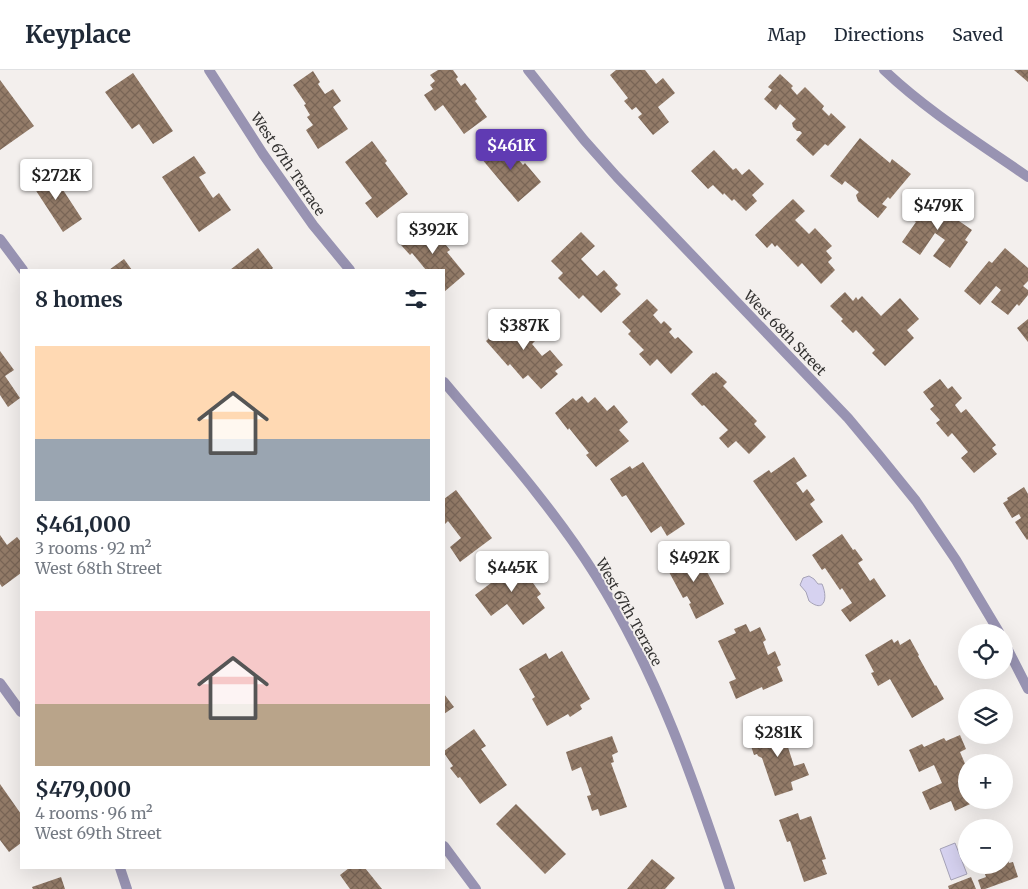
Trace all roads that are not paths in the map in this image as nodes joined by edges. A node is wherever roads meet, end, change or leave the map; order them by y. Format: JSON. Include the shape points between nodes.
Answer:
{"nodes":[{"id":1,"x":209,"y":70,"type":"edge"},
{"id":2,"x":528,"y":70,"type":"edge"},
{"id":3,"x":884,"y":70,"type":"edge"},
{"id":4,"x":1028,"y":177,"type":"edge"},
{"id":5,"x":0,"y":239,"type":"edge"},
{"id":6,"x":22,"y":269,"type":"edge"},
{"id":7,"x":349,"y":269,"type":"edge"},
{"id":8,"x":445,"y":383,"type":"edge"},
{"id":9,"x":994,"y":624,"type":"edge"},
{"id":10,"x":1013,"y":660,"type":"edge"},
{"id":11,"x":0,"y":683,"type":"edge"},
{"id":12,"x":1028,"y":689,"type":"edge"},
{"id":13,"x":20,"y":711,"type":"edge"},
{"id":14,"x":445,"y":847,"type":"edge"},
{"id":15,"x":120,"y":869,"type":"edge"},
{"id":16,"x":127,"y":889,"type":"edge"},
{"id":17,"x":476,"y":889,"type":"edge"},
{"id":18,"x":730,"y":889,"type":"edge"}],
"edges":[{"from":1,"to":7,"type":"street","name":"West 67th Terrace","via":[[273,168]]},
{"from":2,"to":9,"type":"street","name":"West 68th Street","via":[[617,177],[848,418],[916,502]]},
{"from":3,"to":4,"type":"street","via":[[938,115]]},
{"from":5,"to":6,"type":"street"},
{"from":8,"to":18,"type":"street","name":"West 67th Terrace","via":[[560,523],[634,642],[684,756]]},
{"from":10,"to":12,"type":"street"},
{"from":11,"to":13,"type":"street"},
{"from":14,"to":17,"type":"street"},
{"from":15,"to":16,"type":"street"}]}
